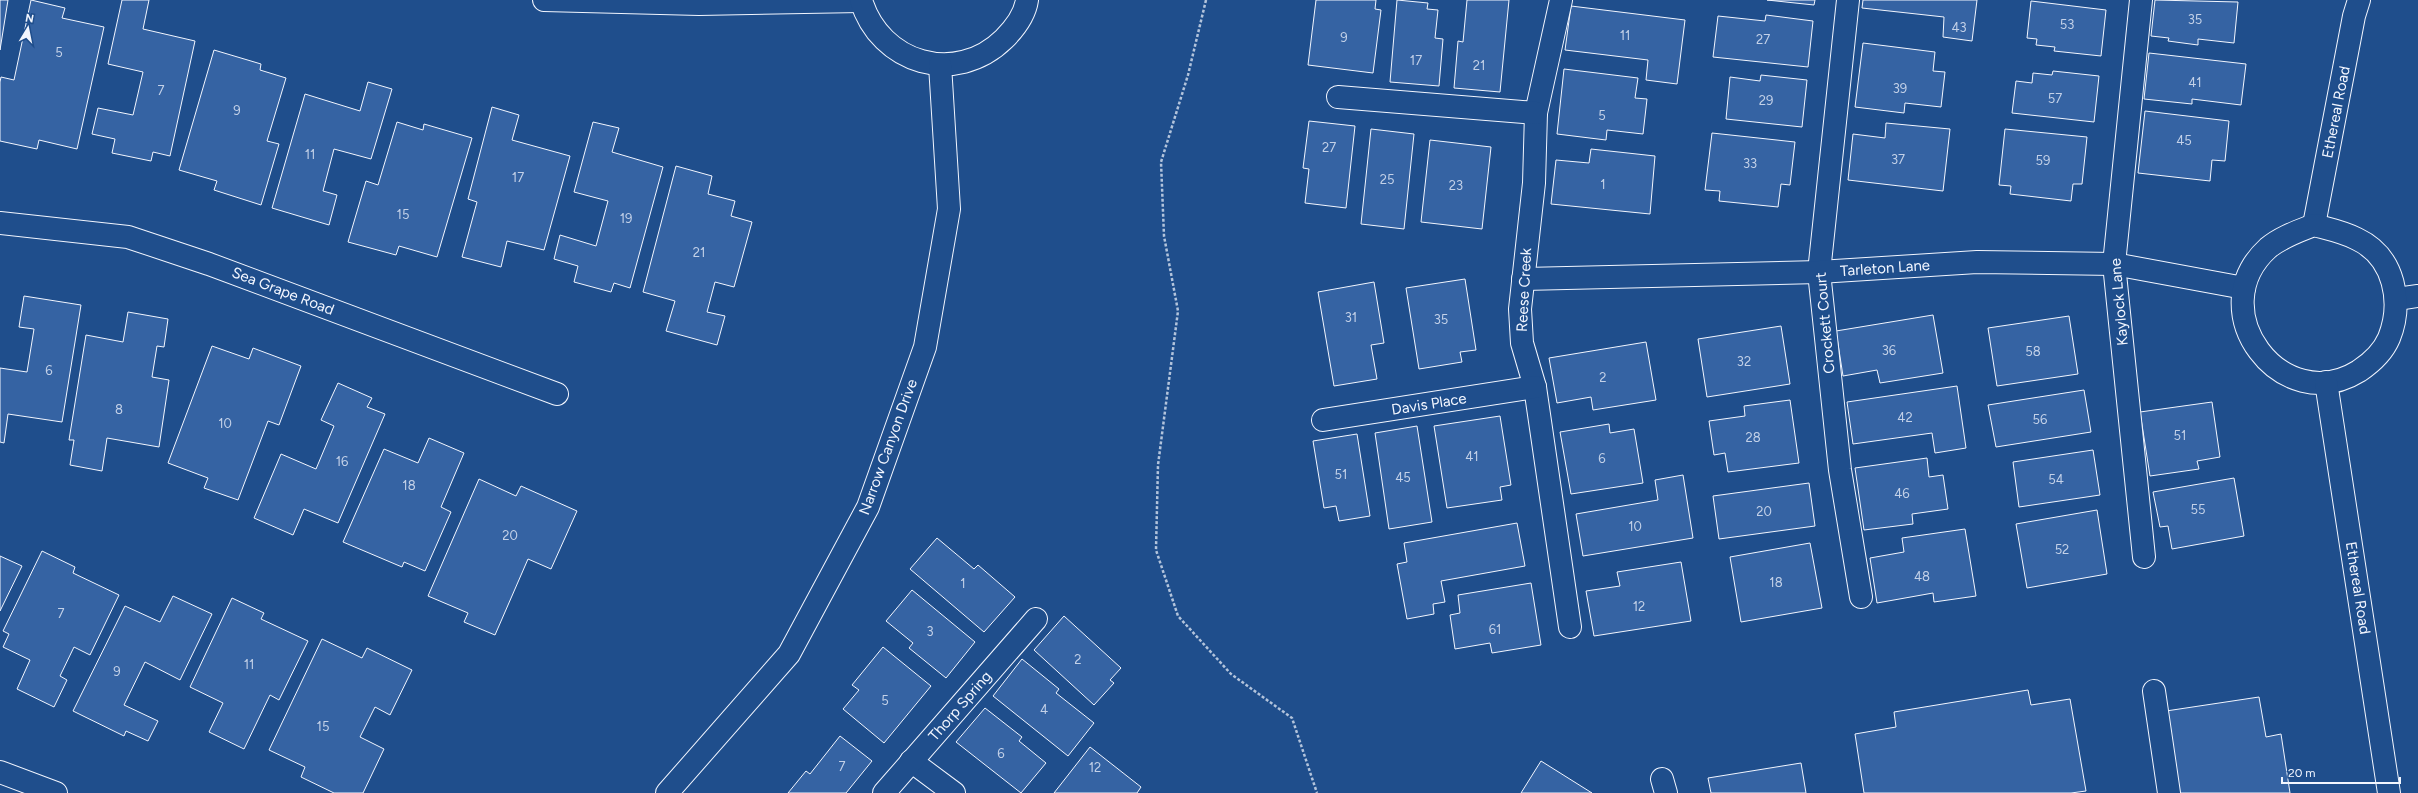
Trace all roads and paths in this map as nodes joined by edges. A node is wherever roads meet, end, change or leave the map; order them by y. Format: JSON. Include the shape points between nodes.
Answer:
{"nodes":[{"id":1,"x":544,"y":0,"type":"edge"},
{"id":2,"x":1027,"y":0,"type":"edge"},
{"id":3,"x":1206,"y":0,"type":"edge"},
{"id":4,"x":1561,"y":0,"type":"edge"},
{"id":5,"x":1848,"y":0,"type":"edge"},
{"id":6,"x":2141,"y":0,"type":"edge"},
{"id":7,"x":2359,"y":0,"type":"edge"},
{"id":8,"x":861,"y":1,"type":"edge"},
{"id":9,"x":940,"y":65,"type":"junction"},
{"id":10,"x":1338,"y":97,"type":"dead end"},
{"id":11,"x":1536,"y":114,"type":"junction"},
{"id":12,"x":0,"y":223,"type":"edge"},
{"id":13,"x":2314,"y":226,"type":"junction"},
{"id":14,"x":2114,"y":264,"type":"junction"},
{"id":15,"x":1819,"y":272,"type":"junction"},
{"id":16,"x":1523,"y":279,"type":"junction"},
{"id":17,"x":2244,"y":288,"type":"junction"},
{"id":18,"x":2418,"y":296,"type":"edge"},
{"id":19,"x":2397,"y":299,"type":"junction"},
{"id":20,"x":2326,"y":382,"type":"junction"},
{"id":21,"x":1535,"y":387,"type":"junction"},
{"id":22,"x":557,"y":394,"type":"dead end"},
{"id":23,"x":1323,"y":420,"type":"dead end"},
{"id":24,"x":2144,"y":557,"type":"dead end"},
{"id":25,"x":1861,"y":597,"type":"dead end"},
{"id":26,"x":1036,"y":619,"type":"dead end"},
{"id":27,"x":1570,"y":627,"type":"dead end"},
{"id":28,"x":2154,"y":691,"type":"dead end"},
{"id":29,"x":911,"y":761,"type":"junction"},
{"id":30,"x":0,"y":772,"type":"edge"},
{"id":31,"x":56,"y":793,"type":"edge"},
{"id":32,"x":666,"y":793,"type":"edge"},
{"id":33,"x":884,"y":793,"type":"edge"},
{"id":34,"x":954,"y":793,"type":"edge"},
{"id":35,"x":1317,"y":793,"type":"edge"},
{"id":36,"x":2169,"y":793,"type":"edge"},
{"id":37,"x":2389,"y":793,"type":"edge"}],
"edges":[{"from":1,"to":8,"type":"street","via":[[700,4]]},
{"from":2,"to":9,"type":"street","via":[[1014,30],[994,50],[968,62]]},
{"from":3,"to":35,"type":"path","via":[[1188,75],[1161,162],[1164,236],[1178,311],[1158,465],[1156,550],[1178,616],[1231,674],[1292,718]]},
{"from":4,"to":11,"type":"street","name":"Reese Creek"},
{"from":5,"to":15,"type":"street","name":"Crockett Court"},
{"from":6,"to":14,"type":"street","name":"Kaylock Lane"},
{"from":7,"to":13,"type":"street","name":"Ethereal Road"},
{"from":8,"to":9,"type":"street","via":[[872,26],[890,46],[914,59]]},
{"from":9,"to":32,"type":"street","name":"Narrow Canyon Drive","via":[[949,209],[925,347],[868,507],[789,654]]},
{"from":10,"to":11,"type":"street"},
{"from":11,"to":16,"type":"street","name":"Reese Creek","via":[[1534,182]]},
{"from":12,"to":22,"type":"street","name":"Sea Grape Road","via":[[128,237],[209,264]]},
{"from":13,"to":17,"type":"street","via":[[2289,235],[2269,248],[2253,266]]},
{"from":13,"to":19,"type":"street","via":[[2358,239],[2377,254],[2390,275]]},
{"from":14,"to":15,"type":"street","name":"Tarleton Lane","via":[[1977,262]]},
{"from":14,"to":17,"type":"street","name":"Tarleton Lane"},
{"from":14,"to":24,"type":"street","name":"Kaylock Lane"},
{"from":15,"to":16,"type":"street","name":"Tarleton Lane"},
{"from":15,"to":25,"type":"street","name":"Crockett Court","via":[[1840,470]]},
{"from":16,"to":21,"type":"street","name":"Reese Creek","via":[[1520,309],[1522,343]]},
{"from":17,"to":20,"type":"street","via":[[2242,312],[2248,335],[2261,355],[2279,371],[2294,377]]},
{"from":18,"to":19,"type":"street"},
{"from":19,"to":20,"type":"street","via":[[2395,323],[2386,345],[2378,355],[2370,364],[2350,377]]},
{"from":20,"to":37,"type":"street","name":"Ethereal Road"},
{"from":21,"to":23,"type":"street","name":"Davis Place"},
{"from":21,"to":27,"type":"street","name":"Reese Creek"},
{"from":26,"to":29,"type":"street","name":"Thorp Spring"},
{"from":28,"to":36,"type":"street"},
{"from":29,"to":33,"type":"street","name":"Thorp Spring"},
{"from":29,"to":34,"type":"street"},
{"from":30,"to":31,"type":"street"}]}
